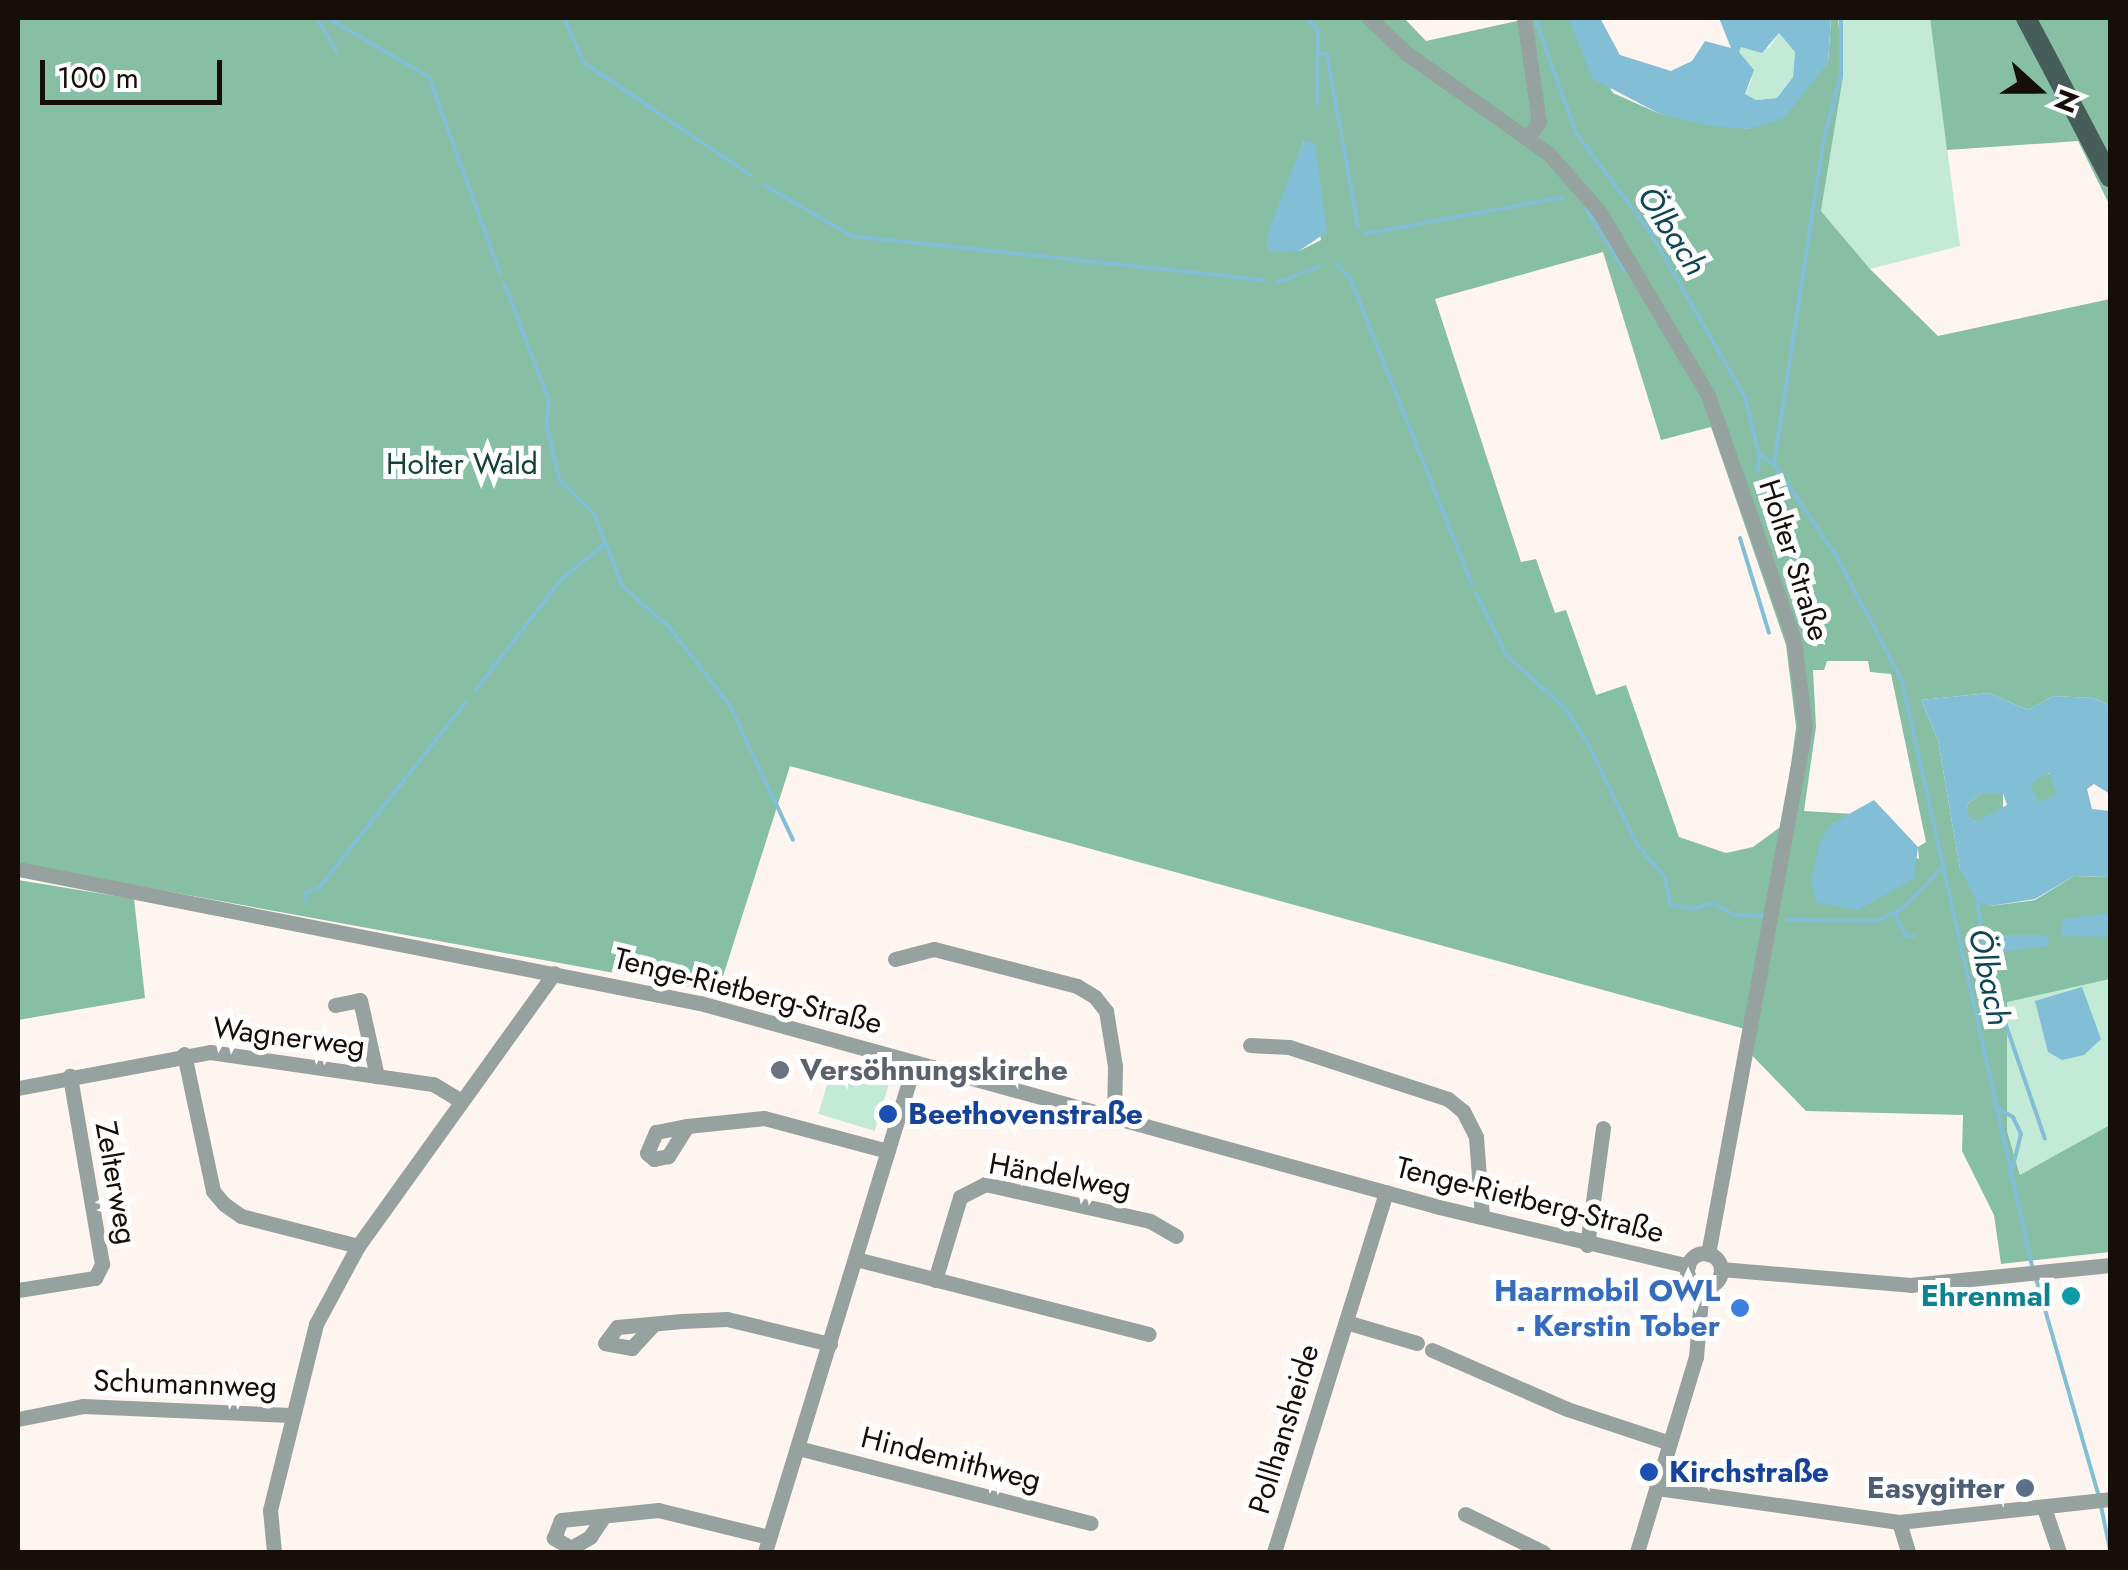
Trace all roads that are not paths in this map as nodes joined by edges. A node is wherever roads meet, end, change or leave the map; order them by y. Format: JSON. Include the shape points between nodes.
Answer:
{"nodes":[{"id":1,"x":1370,"y":18,"type":"edge"},
{"id":2,"x":1524,"y":18,"type":"edge"},
{"id":3,"x":2026,"y":18,"type":"edge"},
{"id":4,"x":1528,"y":138,"type":"junction"},
{"id":5,"x":2110,"y":178,"type":"edge"},
{"id":6,"x":18,"y":869,"type":"edge"},
{"id":7,"x":895,"y":959,"type":"dead end"},
{"id":8,"x":554,"y":973,"type":"junction"},
{"id":9,"x":335,"y":1006,"type":"dead end"},
{"id":10,"x":1250,"y":1045,"type":"dead end"},
{"id":11,"x":184,"y":1054,"type":"junction"},
{"id":12,"x":915,"y":1062,"type":"junction"},
{"id":13,"x":70,"y":1076,"type":"junction"},
{"id":14,"x":377,"y":1076,"type":"junction"},
{"id":15,"x":18,"y":1088,"type":"edge"},
{"id":16,"x":461,"y":1101,"type":"junction"},
{"id":17,"x":1114,"y":1116,"type":"junction"},
{"id":18,"x":687,"y":1126,"type":"dead end"},
{"id":19,"x":1603,"y":1128,"type":"dead end"},
{"id":20,"x":888,"y":1151,"type":"junction"},
{"id":21,"x":1386,"y":1192,"type":"junction"},
{"id":22,"x":1482,"y":1217,"type":"junction"},
{"id":23,"x":1176,"y":1236,"type":"dead end"},
{"id":24,"x":1587,"y":1245,"type":"junction"},
{"id":25,"x":358,"y":1246,"type":"junction"},
{"id":26,"x":1708,"y":1254,"type":"junction"},
{"id":27,"x":856,"y":1259,"type":"junction"},
{"id":28,"x":1688,"y":1266,"type":"junction"},
{"id":29,"x":2110,"y":1267,"type":"edge"},
{"id":30,"x":1720,"y":1269,"type":"junction"},
{"id":31,"x":936,"y":1280,"type":"junction"},
{"id":32,"x":1702,"y":1287,"type":"junction"},
{"id":33,"x":18,"y":1290,"type":"edge"},
{"id":34,"x":1346,"y":1322,"type":"junction"},
{"id":35,"x":654,"y":1324,"type":"dead end"},
{"id":36,"x":1149,"y":1334,"type":"dead end"},
{"id":37,"x":830,"y":1344,"type":"junction"},
{"id":38,"x":291,"y":1415,"type":"junction"},
{"id":39,"x":18,"y":1419,"type":"edge"},
{"id":40,"x":1670,"y":1443,"type":"junction"},
{"id":41,"x":798,"y":1448,"type":"junction"},
{"id":42,"x":1658,"y":1488,"type":"junction"},
{"id":43,"x":2110,"y":1499,"type":"edge"},
{"id":44,"x":2044,"y":1508,"type":"junction"},
{"id":45,"x":1466,"y":1514,"type":"dead end"},
{"id":46,"x":604,"y":1516,"type":"dead end"},
{"id":47,"x":1900,"y":1522,"type":"junction"},
{"id":48,"x":1091,"y":1523,"type":"dead end"},
{"id":49,"x":767,"y":1545,"type":"edge"},
{"id":50,"x":274,"y":1552,"type":"edge"},
{"id":51,"x":1274,"y":1552,"type":"edge"},
{"id":52,"x":1543,"y":1552,"type":"edge"},
{"id":53,"x":1637,"y":1552,"type":"edge"},
{"id":54,"x":1908,"y":1552,"type":"edge"},
{"id":55,"x":2060,"y":1552,"type":"edge"}],
"edges":[{"from":1,"to":4,"type":"street","name":"Holter Straße","via":[[1406,53]]},
{"from":2,"to":4,"type":"street","via":[[1539,122]]},
{"from":3,"to":5,"type":"main road"},
{"from":4,"to":26,"type":"street","name":"Holter Straße","via":[[1567,170],[1599,211],[1708,396],[1751,508],[1801,675],[1805,727]]},
{"from":6,"to":8,"type":"street","name":"Tenge-Rietberg-Straße"},
{"from":7,"to":17,"type":"street","via":[[934,950],[1077,986],[1095,998],[1106,1011],[1116,1066]]},
{"from":8,"to":12,"type":"street","name":"Tenge-Rietberg-Straße","via":[[700,1003]]},
{"from":8,"to":16,"type":"street"},
{"from":9,"to":14,"type":"street","name":"Wagnerweg","via":[[360,1000]]},
{"from":10,"to":22,"type":"street","via":[[1308,1052],[1448,1099],[1464,1111],[1476,1137]]},
{"from":11,"to":13,"type":"street","name":"Wagnerweg"},
{"from":11,"to":14,"type":"street","name":"Wagnerweg"},
{"from":11,"to":25,"type":"street","via":[[213,1191],[224,1204],[241,1216]]},
{"from":12,"to":17,"type":"street","name":"Tenge-Rietberg-Straße"},
{"from":12,"to":20,"type":"street"},
{"from":13,"to":15,"type":"street","name":"Wagnerweg"},
{"from":13,"to":33,"type":"street","name":"Zelterweg","via":[[102,1264],[95,1278]]},
{"from":14,"to":16,"type":"street","name":"Wagnerweg","via":[[433,1084]]},
{"from":16,"to":25,"type":"street"},
{"from":17,"to":21,"type":"street","name":"Tenge-Rietberg-Straße"},
{"from":18,"to":20,"type":"street","via":[[764,1118]]},
{"from":19,"to":24,"type":"street"},
{"from":20,"to":27,"type":"street"},
{"from":21,"to":22,"type":"street","name":"Tenge-Rietberg-Straße"},
{"from":21,"to":34,"type":"street","name":"Pollhansheide"},
{"from":22,"to":24,"type":"street","name":"Tenge-Rietberg-Straße"},
{"from":23,"to":31,"type":"street","name":"Händelweg","via":[[1150,1221],[985,1184],[960,1198]]},
{"from":24,"to":28,"type":"street","name":"Tenge-Rietberg-Straße"},
{"from":25,"to":38,"type":"street","via":[[316,1324]]},
{"from":26,"to":28,"type":"street"},
{"from":26,"to":30,"type":"street"},
{"from":27,"to":31,"type":"street"},
{"from":27,"to":37,"type":"street"},
{"from":28,"to":32,"type":"street","via":[[1692,1282]]},
{"from":29,"to":30,"type":"street","via":[[1854,1284]]},
{"from":30,"to":32,"type":"street","via":[[1716,1282]]},
{"from":31,"to":36,"type":"street"},
{"from":32,"to":40,"type":"street","via":[[1696,1358]]},
{"from":34,"to":40,"type":"street","name":"Pollhansheide","via":[[1425,1346],[1567,1409]]},
{"from":34,"to":51,"type":"street","name":"Pollhansheide"},
{"from":35,"to":37,"type":"street","via":[[727,1319]]},
{"from":37,"to":41,"type":"street"},
{"from":38,"to":39,"type":"street","name":"Schumannweg","via":[[83,1406]]},
{"from":38,"to":50,"type":"street","via":[[270,1510]]},
{"from":40,"to":42,"type":"street"},
{"from":41,"to":48,"type":"street","name":"Hindemithweg"},
{"from":41,"to":49,"type":"street"},
{"from":42,"to":47,"type":"street"},
{"from":42,"to":53,"type":"street"},
{"from":43,"to":44,"type":"street"},
{"from":44,"to":47,"type":"street"},
{"from":44,"to":55,"type":"street"},
{"from":45,"to":52,"type":"street"},
{"from":46,"to":49,"type":"street","via":[[658,1510]]},
{"from":47,"to":54,"type":"street"}]}
